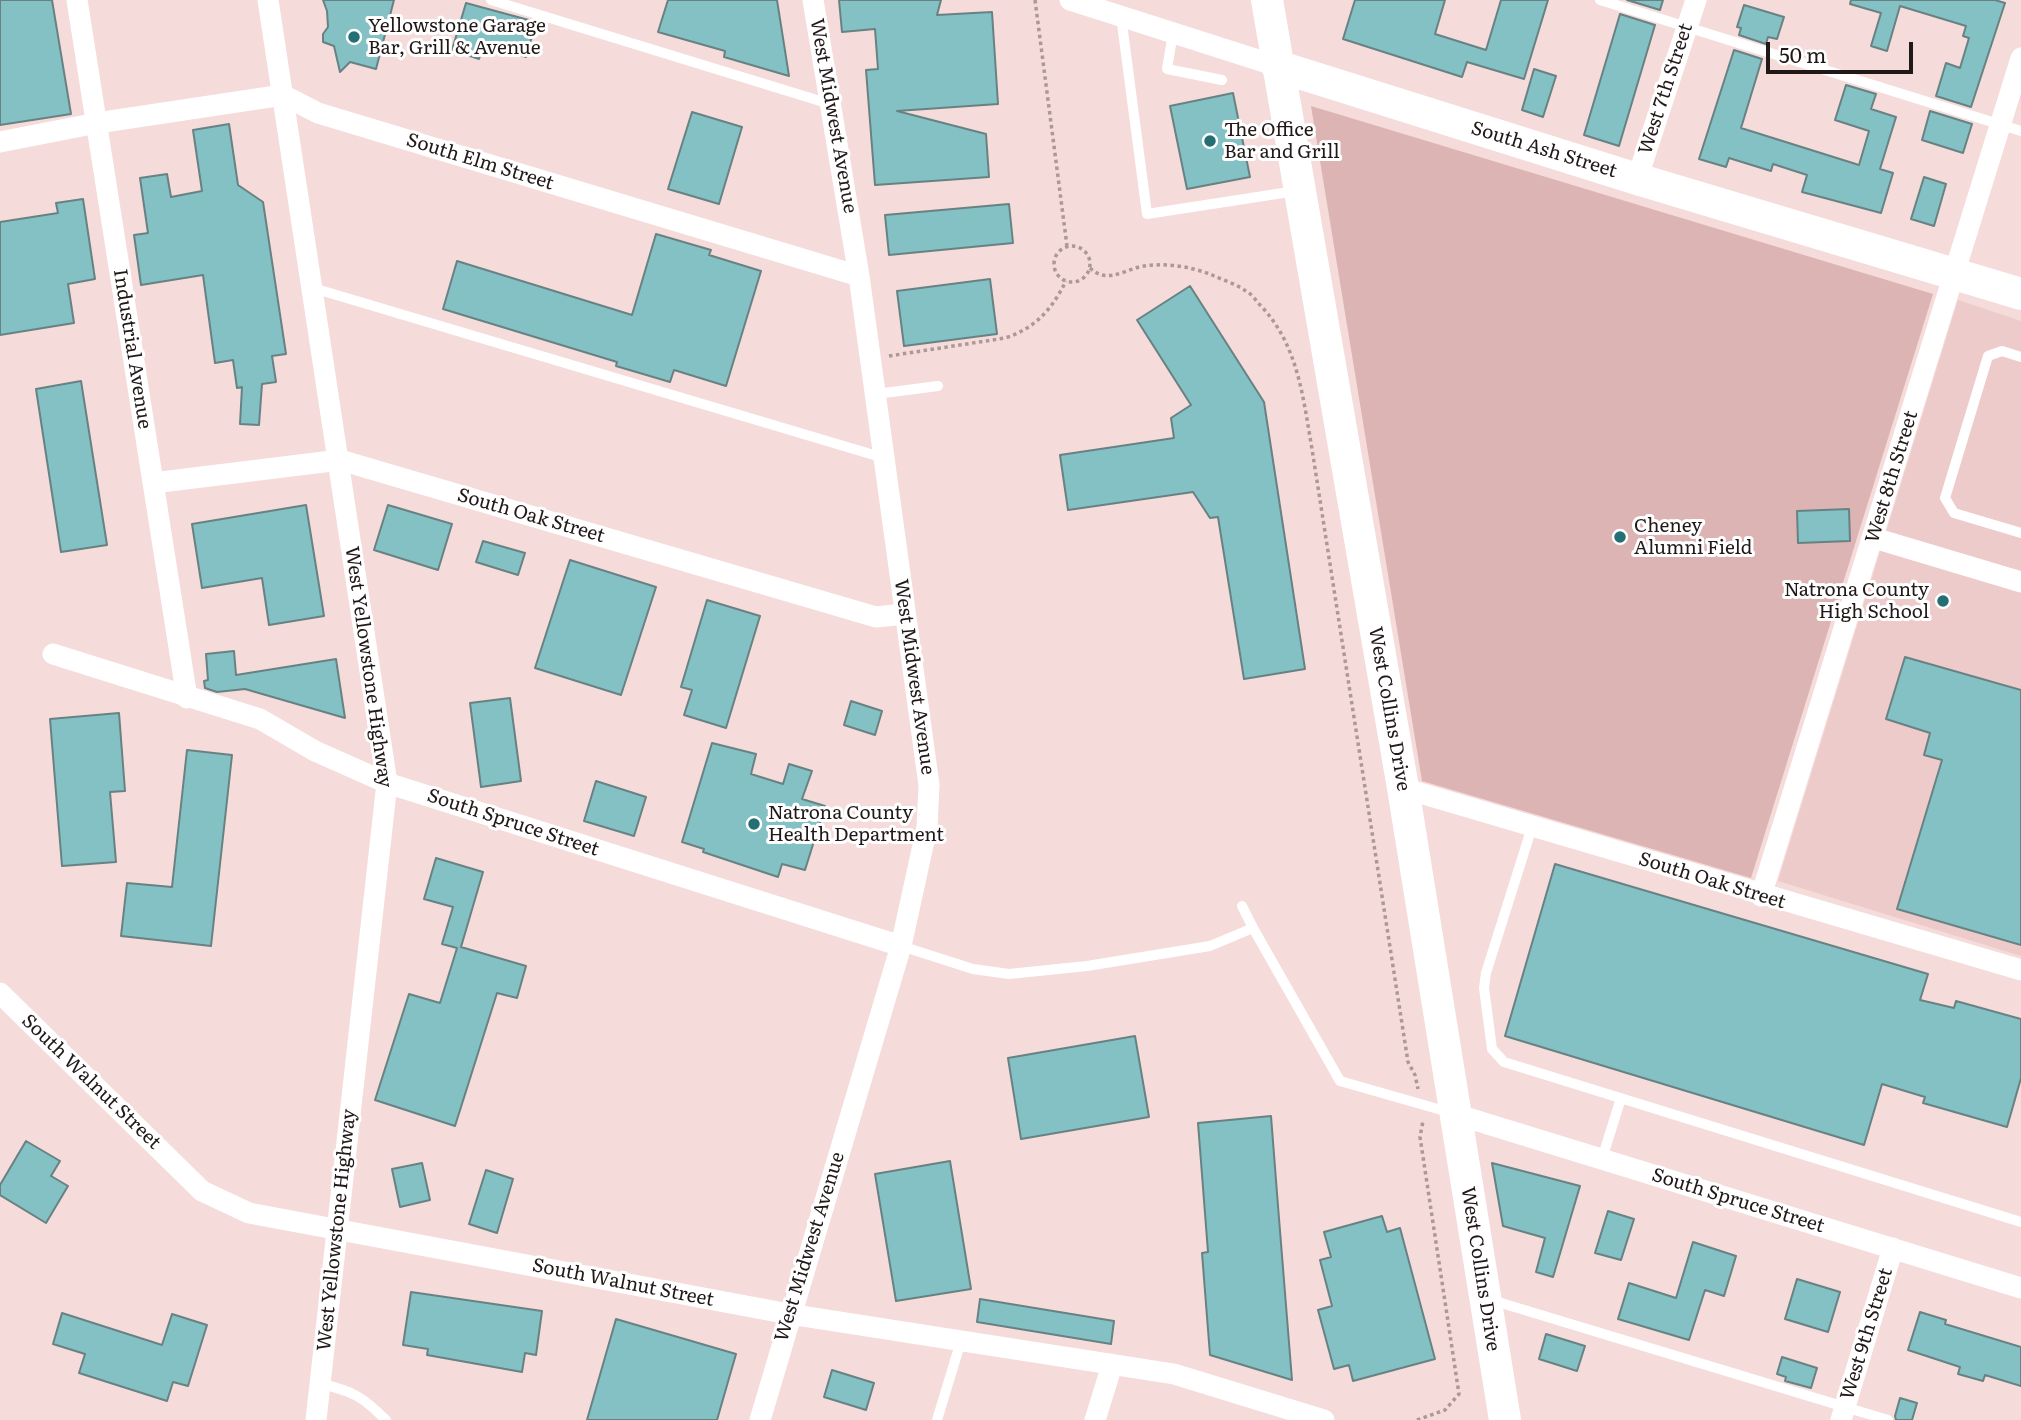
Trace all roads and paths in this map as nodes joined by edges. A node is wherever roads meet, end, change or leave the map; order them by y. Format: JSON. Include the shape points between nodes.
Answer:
{"nodes":[{"id":1,"x":77,"y":0,"type":"edge"},
{"id":2,"x":268,"y":0,"type":"edge"},
{"id":3,"x":491,"y":0,"type":"edge"},
{"id":4,"x":813,"y":0,"type":"edge"},
{"id":5,"x":1035,"y":0,"type":"edge"},
{"id":6,"x":1070,"y":0,"type":"edge"},
{"id":7,"x":1267,"y":0,"type":"edge"},
{"id":8,"x":1600,"y":0,"type":"edge"},
{"id":9,"x":1696,"y":0,"type":"edge"},
{"id":10,"x":1121,"y":16,"type":"junction"},
{"id":11,"x":1686,"y":27,"type":"junction"},
{"id":12,"x":1173,"y":33,"type":"junction"},
{"id":13,"x":2021,"y":58,"type":"edge"},
{"id":14,"x":1277,"y":66,"type":"junction"},
{"id":15,"x":1222,"y":80,"type":"dead end"},
{"id":16,"x":283,"y":95,"type":"junction"},
{"id":17,"x":831,"y":104,"type":"junction"},
{"id":18,"x":97,"y":123,"type":"junction"},
{"id":19,"x":2011,"y":128,"type":"edge"},
{"id":20,"x":0,"y":142,"type":"edge"},
{"id":21,"x":1637,"y":179,"type":"junction"},
{"id":22,"x":1299,"y":191,"type":"junction"},
{"id":23,"x":1067,"y":246,"type":"junction"},
{"id":24,"x":1090,"y":268,"type":"junction"},
{"id":25,"x":1955,"y":274,"type":"junction"},
{"id":26,"x":859,"y":276,"type":"junction"},
{"id":27,"x":1066,"y":281,"type":"junction"},
{"id":28,"x":313,"y":288,"type":"junction"},
{"id":29,"x":2021,"y":294,"type":"edge"},
{"id":30,"x":2021,"y":357,"type":"edge"},
{"id":31,"x":938,"y":386,"type":"dead end"},
{"id":32,"x":881,"y":393,"type":"junction"},
{"id":33,"x":886,"y":458,"type":"junction"},
{"id":34,"x":340,"y":460,"type":"junction"},
{"id":35,"x":153,"y":483,"type":"junction"},
{"id":36,"x":2021,"y":533,"type":"edge"},
{"id":37,"x":1874,"y":538,"type":"junction"},
{"id":38,"x":2021,"y":582,"type":"edge"},
{"id":39,"x":904,"y":614,"type":"junction"},
{"id":40,"x":53,"y":654,"type":"dead end"},
{"id":41,"x":187,"y":698,"type":"junction"},
{"id":42,"x":387,"y":783,"type":"junction"},
{"id":43,"x":1403,"y":788,"type":"junction"},
{"id":44,"x":1532,"y":827,"type":"junction"},
{"id":45,"x":1761,"y":896,"type":"junction"},
{"id":46,"x":1242,"y":906,"type":"dead end"},
{"id":47,"x":1253,"y":928,"type":"junction"},
{"id":48,"x":901,"y":946,"type":"junction"},
{"id":49,"x":2021,"y":970,"type":"edge"},
{"id":50,"x":0,"y":993,"type":"edge"},
{"id":51,"x":1621,"y":1098,"type":"junction"},
{"id":52,"x":1422,"y":1105,"type":"junction"},
{"id":53,"x":1455,"y":1114,"type":"junction"},
{"id":54,"x":1602,"y":1159,"type":"junction"},
{"id":55,"x":2021,"y":1222,"type":"edge"},
{"id":56,"x":337,"y":1228,"type":"junction"},
{"id":57,"x":1893,"y":1248,"type":"junction"},
{"id":58,"x":2021,"y":1288,"type":"edge"},
{"id":59,"x":1485,"y":1298,"type":"junction"},
{"id":60,"x":789,"y":1314,"type":"junction"},
{"id":61,"x":961,"y":1342,"type":"junction"},
{"id":62,"x":1112,"y":1365,"type":"junction"},
{"id":63,"x":320,"y":1384,"type":"junction"},
{"id":64,"x":1843,"y":1413,"type":"edge"},
{"id":65,"x":316,"y":1420,"type":"edge"},
{"id":66,"x":387,"y":1420,"type":"edge"},
{"id":67,"x":760,"y":1420,"type":"edge"},
{"id":68,"x":937,"y":1420,"type":"edge"},
{"id":69,"x":1095,"y":1420,"type":"edge"},
{"id":70,"x":1324,"y":1420,"type":"edge"},
{"id":71,"x":1417,"y":1420,"type":"edge"},
{"id":72,"x":1505,"y":1420,"type":"edge"},
{"id":73,"x":1888,"y":1420,"type":"edge"}],
"edges":[{"from":1,"to":18,"type":"street","name":"Industrial Avenue"},
{"from":2,"to":16,"type":"street","name":"West Yellowstone Highway"},
{"from":3,"to":17,"type":"lane"},
{"from":4,"to":17,"type":"street","name":"West Midwest Avenue"},
{"from":5,"to":23,"type":"path"},
{"from":6,"to":10,"type":"street","name":"South Ash Street"},
{"from":7,"to":14,"type":"main road","name":"West Collins Drive"},
{"from":8,"to":11,"type":"lane"},
{"from":9,"to":11,"type":"street","name":"West 7th Street"},
{"from":10,"to":12,"type":"street","name":"South Ash Street"},
{"from":10,"to":22,"type":"lane","via":[[1147,214]]},
{"from":11,"to":19,"type":"lane"},
{"from":11,"to":21,"type":"street","name":"West 7th Street"},
{"from":12,"to":14,"type":"street","name":"South Ash Street"},
{"from":12,"to":15,"type":"lane","via":[[1167,69]]},
{"from":13,"to":19,"type":"street","name":"West 8th Street"},
{"from":14,"to":21,"type":"main road","name":"South Ash Street"},
{"from":14,"to":22,"type":"main road","name":"West Collins Drive"},
{"from":16,"to":18,"type":"street"},
{"from":16,"to":26,"type":"street","name":"South Elm Street","via":[[318,113]]},
{"from":16,"to":28,"type":"street","name":"West Yellowstone Highway"},
{"from":17,"to":26,"type":"street","name":"West Midwest Avenue"},
{"from":18,"to":20,"type":"street"},
{"from":18,"to":35,"type":"street","name":"Industrial Avenue"},
{"from":19,"to":25,"type":"street","name":"West 8th Street"},
{"from":21,"to":25,"type":"main road","name":"South Ash Street"},
{"from":22,"to":43,"type":"main road","name":"West Collins Drive"},
{"from":23,"to":24,"type":"path","via":[[1085,251]]},
{"from":23,"to":27,"type":"path","via":[[1054,263],[1057,275]]},
{"from":24,"to":27,"type":"path","via":[[1083,278]]},
{"from":24,"to":52,"type":"path","via":[[1104,277],[1141,267],[1186,267],[1227,281],[1247,291],[1275,321],[1294,360],[1312,449],[1408,1062]]},
{"from":25,"to":29,"type":"main road","name":"South Ash Street"},
{"from":25,"to":37,"type":"street","name":"West 8th Street"},
{"from":26,"to":32,"type":"street","name":"West Midwest Avenue"},
{"from":27,"to":32,"type":"path","via":[[1046,314],[1020,333],[891,356]]},
{"from":28,"to":33,"type":"lane"},
{"from":28,"to":34,"type":"street","name":"West Yellowstone Highway"},
{"from":30,"to":36,"type":"lane","via":[[2002,351],[1988,356],[1945,498],[1954,513]]},
{"from":31,"to":32,"type":"lane"},
{"from":32,"to":33,"type":"street","name":"West Midwest Avenue"},
{"from":33,"to":39,"type":"street","name":"West Midwest Avenue"},
{"from":34,"to":35,"type":"street","name":"South Oak Street"},
{"from":34,"to":39,"type":"street","name":"South Oak Street","via":[[876,617]]},
{"from":34,"to":42,"type":"street","name":"West Yellowstone Highway"},
{"from":35,"to":41,"type":"street","name":"Industrial Avenue"},
{"from":37,"to":38,"type":"street"},
{"from":37,"to":45,"type":"street","name":"West 8th Street"},
{"from":39,"to":48,"type":"street","name":"West Midwest Avenue","via":[[929,785],[927,827]]},
{"from":40,"to":41,"type":"street","name":"South Spruce Street"},
{"from":41,"to":42,"type":"street","name":"South Spruce Street","via":[[260,719],[315,751]]},
{"from":42,"to":48,"type":"street","name":"South Spruce Street"},
{"from":42,"to":56,"type":"street","name":"West Yellowstone Highway"},
{"from":43,"to":44,"type":"street","name":"South Oak Street"},
{"from":43,"to":53,"type":"main road","name":"West Collins Drive"},
{"from":44,"to":45,"type":"street","name":"South Oak Street"},
{"from":44,"to":51,"type":"lane","via":[[1486,973],[1492,1049],[1504,1062]]},
{"from":45,"to":49,"type":"street","name":"South Oak Street"},
{"from":46,"to":47,"type":"lane"},
{"from":47,"to":48,"type":"lane","via":[[1210,946],[1009,974],[973,969]]},
{"from":47,"to":52,"type":"lane","via":[[1340,1081]]},
{"from":48,"to":60,"type":"street","name":"West Midwest Avenue"},
{"from":50,"to":56,"type":"street","name":"South Walnut Street","via":[[202,1191],[249,1213]]},
{"from":51,"to":54,"type":"lane"},
{"from":51,"to":55,"type":"lane"},
{"from":52,"to":53,"type":"lane"},
{"from":52,"to":71,"type":"path","via":[[1420,1137],[1458,1394],[1446,1410]]},
{"from":53,"to":54,"type":"street","name":"South Spruce Street"},
{"from":53,"to":59,"type":"main road","name":"West Collins Drive"},
{"from":54,"to":57,"type":"street","name":"South Spruce Street"},
{"from":56,"to":60,"type":"street","name":"South Walnut Street"},
{"from":56,"to":63,"type":"street","name":"West Yellowstone Highway"},
{"from":57,"to":58,"type":"street","name":"South Spruce Street"},
{"from":57,"to":64,"type":"street","name":"West 9th Street"},
{"from":59,"to":64,"type":"lane"},
{"from":59,"to":72,"type":"main road","name":"West Collins Drive"},
{"from":60,"to":61,"type":"street","name":"South Walnut Street"},
{"from":60,"to":67,"type":"street","name":"West Midwest Avenue"},
{"from":61,"to":62,"type":"street","name":"South Walnut Street"},
{"from":61,"to":68,"type":"lane"},
{"from":62,"to":69,"type":"street"},
{"from":62,"to":70,"type":"street","name":"South Walnut Street","via":[[1174,1374]]},
{"from":63,"to":65,"type":"street","name":"West Yellowstone Highway"},
{"from":63,"to":66,"type":"lane","via":[[364,1398]]},
{"from":64,"to":73,"type":"lane"}]}
